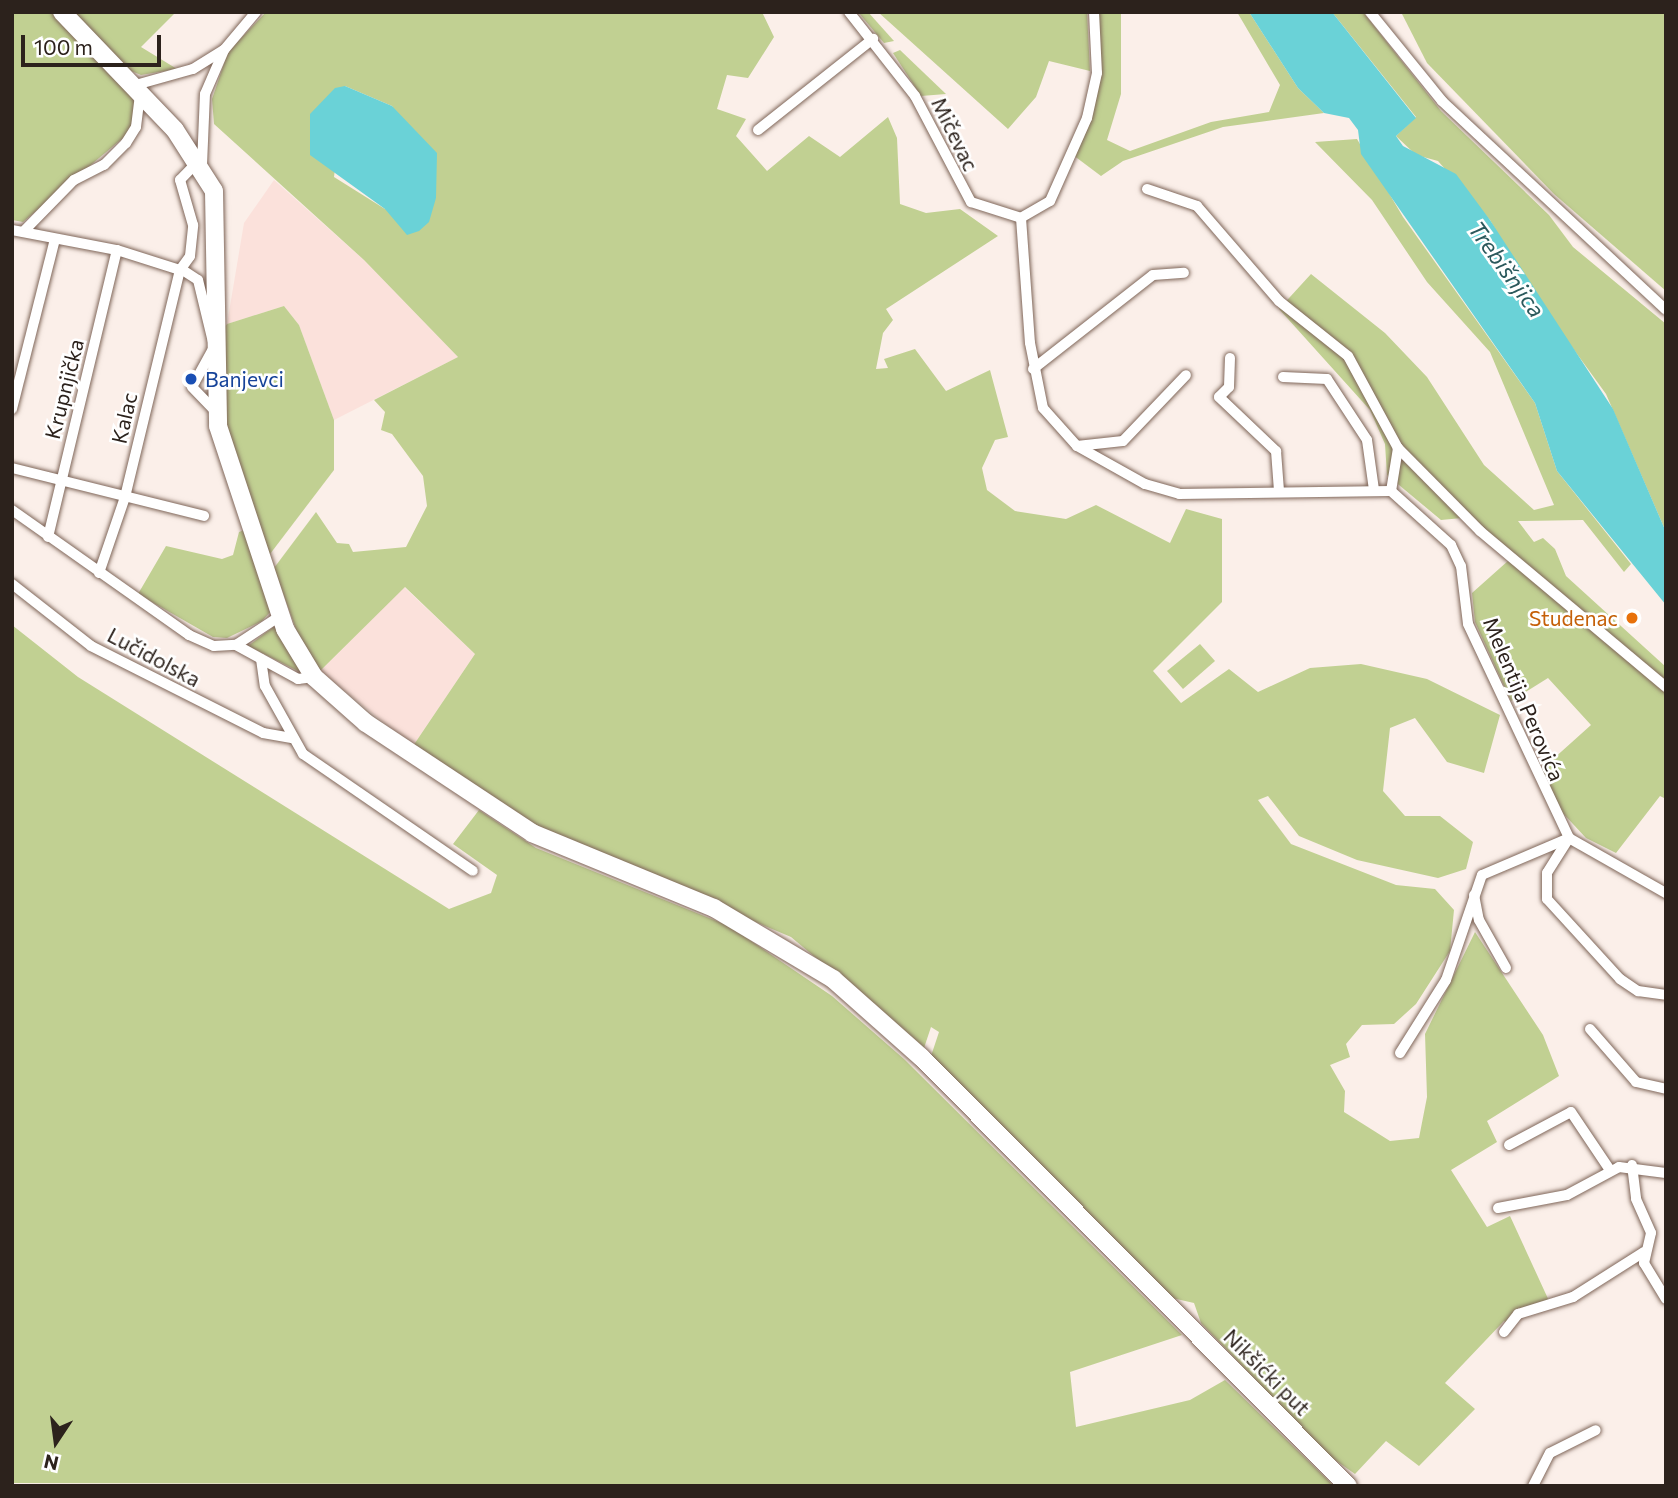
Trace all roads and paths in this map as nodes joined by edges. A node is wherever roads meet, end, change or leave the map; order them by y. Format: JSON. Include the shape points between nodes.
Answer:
{"nodes":[{"id":1,"x":62,"y":12,"type":"edge"},
{"id":2,"x":256,"y":12,"type":"edge"},
{"id":3,"x":849,"y":12,"type":"edge"},
{"id":4,"x":1094,"y":12,"type":"edge"},
{"id":5,"x":1370,"y":12,"type":"edge"},
{"id":6,"x":873,"y":38,"type":"junction"},
{"id":7,"x":224,"y":50,"type":"junction"},
{"id":8,"x":136,"y":90,"type":"junction"},
{"id":9,"x":758,"y":130,"type":"dead end"},
{"id":10,"x":200,"y":162,"type":"junction"},
{"id":11,"x":1147,"y":188,"type":"dead end"},
{"id":12,"x":1021,"y":218,"type":"junction"},
{"id":13,"x":18,"y":231,"type":"edge"},
{"id":14,"x":55,"y":239,"type":"junction"},
{"id":15,"x":117,"y":250,"type":"junction"},
{"id":16,"x":181,"y":270,"type":"junction"},
{"id":17,"x":1184,"y":273,"type":"dead end"},
{"id":18,"x":1666,"y":310,"type":"edge"},
{"id":19,"x":213,"y":346,"type":"junction"},
{"id":20,"x":1230,"y":358,"type":"dead end"},
{"id":21,"x":1033,"y":369,"type":"junction"},
{"id":22,"x":1186,"y":375,"type":"dead end"},
{"id":23,"x":1283,"y":377,"type":"dead end"},
{"id":24,"x":12,"y":409,"type":"edge"},
{"id":25,"x":1077,"y":446,"type":"junction"},
{"id":26,"x":1398,"y":448,"type":"junction"},
{"id":27,"x":12,"y":468,"type":"edge"},
{"id":28,"x":61,"y":482,"type":"junction"},
{"id":29,"x":1374,"y":490,"type":"junction"},
{"id":30,"x":1279,"y":491,"type":"junction"},
{"id":31,"x":1391,"y":491,"type":"junction"},
{"id":32,"x":125,"y":497,"type":"junction"},
{"id":33,"x":12,"y":510,"type":"edge"},
{"id":34,"x":204,"y":516,"type":"dead end"},
{"id":35,"x":48,"y":537,"type":"junction"},
{"id":36,"x":99,"y":573,"type":"junction"},
{"id":37,"x":12,"y":584,"type":"edge"},
{"id":38,"x":280,"y":616,"type":"junction"},
{"id":39,"x":236,"y":645,"type":"junction"},
{"id":40,"x":261,"y":659,"type":"junction"},
{"id":41,"x":314,"y":677,"type":"junction"},
{"id":42,"x":1666,"y":687,"type":"edge"},
{"id":43,"x":292,"y":738,"type":"junction"},
{"id":44,"x":1569,"y":838,"type":"junction"},
{"id":45,"x":473,"y":871,"type":"dead end"},
{"id":46,"x":1666,"y":893,"type":"edge"},
{"id":47,"x":1474,"y":895,"type":"junction"},
{"id":48,"x":1506,"y":968,"type":"dead end"},
{"id":49,"x":1666,"y":995,"type":"edge"},
{"id":50,"x":1590,"y":1029,"type":"dead end"},
{"id":51,"x":1400,"y":1053,"type":"dead end"},
{"id":52,"x":1666,"y":1089,"type":"edge"},
{"id":53,"x":1509,"y":1146,"type":"dead end"},
{"id":54,"x":1632,"y":1165,"type":"junction"},
{"id":55,"x":1610,"y":1170,"type":"junction"},
{"id":56,"x":1666,"y":1173,"type":"edge"},
{"id":57,"x":1498,"y":1208,"type":"dead end"},
{"id":58,"x":1644,"y":1252,"type":"junction"},
{"id":59,"x":1666,"y":1299,"type":"edge"},
{"id":60,"x":1504,"y":1332,"type":"dead end"},
{"id":61,"x":1596,"y":1430,"type":"dead end"},
{"id":62,"x":1348,"y":1486,"type":"edge"},
{"id":63,"x":1533,"y":1486,"type":"edge"}],
"edges":[{"from":1,"to":8,"type":"main road"},
{"from":2,"to":7,"type":"street"},
{"from":3,"to":6,"type":"street","name":"Mičevac"},
{"from":4,"to":12,"type":"street","via":[[1097,73],[1087,118],[1050,201]]},
{"from":5,"to":18,"type":"street","via":[[1442,101]]},
{"from":6,"to":9,"type":"street"},
{"from":6,"to":12,"type":"street","name":"Mičevac","via":[[915,96],[971,202]]},
{"from":7,"to":8,"type":"street","via":[[179,76]]},
{"from":7,"to":10,"type":"street","via":[[205,94]]},
{"from":8,"to":10,"type":"main road"},
{"from":8,"to":13,"type":"street","via":[[136,127],[126,143],[104,165],[74,180]]},
{"from":10,"to":16,"type":"street","name":"Kalac","via":[[180,180],[193,225]]},
{"from":10,"to":19,"type":"main road","name":"Nikšićki put","via":[[219,220]]},
{"from":11,"to":26,"type":"street","via":[[1197,206],[1279,301],[1348,356]]},
{"from":12,"to":21,"type":"street"},
{"from":13,"to":14,"type":"street"},
{"from":14,"to":15,"type":"street"},
{"from":14,"to":24,"type":"street"},
{"from":15,"to":16,"type":"street"},
{"from":15,"to":28,"type":"street","name":"Krupnjička"},
{"from":16,"to":19,"type":"street","via":[[198,280]]},
{"from":16,"to":32,"type":"street","name":"Kalac"},
{"from":17,"to":21,"type":"street","via":[[1153,275]]},
{"from":19,"to":38,"type":"main road","name":"Nikšićki put","via":[[215,411]]},
{"from":20,"to":30,"type":"street","via":[[1229,387],[1219,397],[1276,451]]},
{"from":21,"to":25,"type":"street","via":[[1043,408]]},
{"from":22,"to":25,"type":"street","via":[[1123,441]]},
{"from":23,"to":29,"type":"street","via":[[1327,379],[1367,440]]},
{"from":25,"to":30,"type":"street","via":[[1145,484],[1179,494]]},
{"from":26,"to":31,"type":"street"},
{"from":26,"to":42,"type":"street","via":[[1480,531]]},
{"from":27,"to":28,"type":"street"},
{"from":28,"to":32,"type":"street"},
{"from":28,"to":35,"type":"street","name":"Krupnjička"},
{"from":29,"to":30,"type":"street"},
{"from":29,"to":31,"type":"street"},
{"from":31,"to":44,"type":"street","name":"Melentija Perovića","via":[[1451,545],[1468,624]]},
{"from":32,"to":34,"type":"street"},
{"from":32,"to":36,"type":"street","name":"Kalac"},
{"from":33,"to":35,"type":"street"},
{"from":35,"to":36,"type":"street"},
{"from":36,"to":39,"type":"street","via":[[190,635],[214,646]]},
{"from":37,"to":43,"type":"street","name":"Lučidolska","via":[[91,646],[263,733]]},
{"from":38,"to":39,"type":"street"},
{"from":38,"to":41,"type":"main road","name":"Nikšićki put"},
{"from":39,"to":40,"type":"street"},
{"from":40,"to":41,"type":"street","via":[[298,679]]},
{"from":40,"to":43,"type":"street","via":[[265,686]]},
{"from":41,"to":62,"type":"main road","name":"Nikšićki put","via":[[366,723],[532,833],[714,908],[833,979],[921,1057]]},
{"from":43,"to":45,"type":"street","via":[[327,774]]},
{"from":44,"to":46,"type":"street"},
{"from":44,"to":47,"type":"street","via":[[1494,866],[1482,875]]},
{"from":44,"to":49,"type":"street","via":[[1547,873],[1547,899],[1620,979],[1637,991]]},
{"from":47,"to":48,"type":"street","via":[[1479,920]]},
{"from":47,"to":51,"type":"street","via":[[1446,981]]},
{"from":50,"to":52,"type":"street","via":[[1636,1082]]},
{"from":53,"to":55,"type":"street","via":[[1571,1112]]},
{"from":54,"to":55,"type":"street"},
{"from":54,"to":56,"type":"street"},
{"from":54,"to":58,"type":"street","via":[[1636,1199],[1651,1233]]},
{"from":55,"to":57,"type":"street","via":[[1567,1195]]},
{"from":58,"to":59,"type":"street"},
{"from":58,"to":60,"type":"street","via":[[1573,1297],[1518,1314]]},
{"from":61,"to":63,"type":"street","via":[[1550,1453]]}]}
